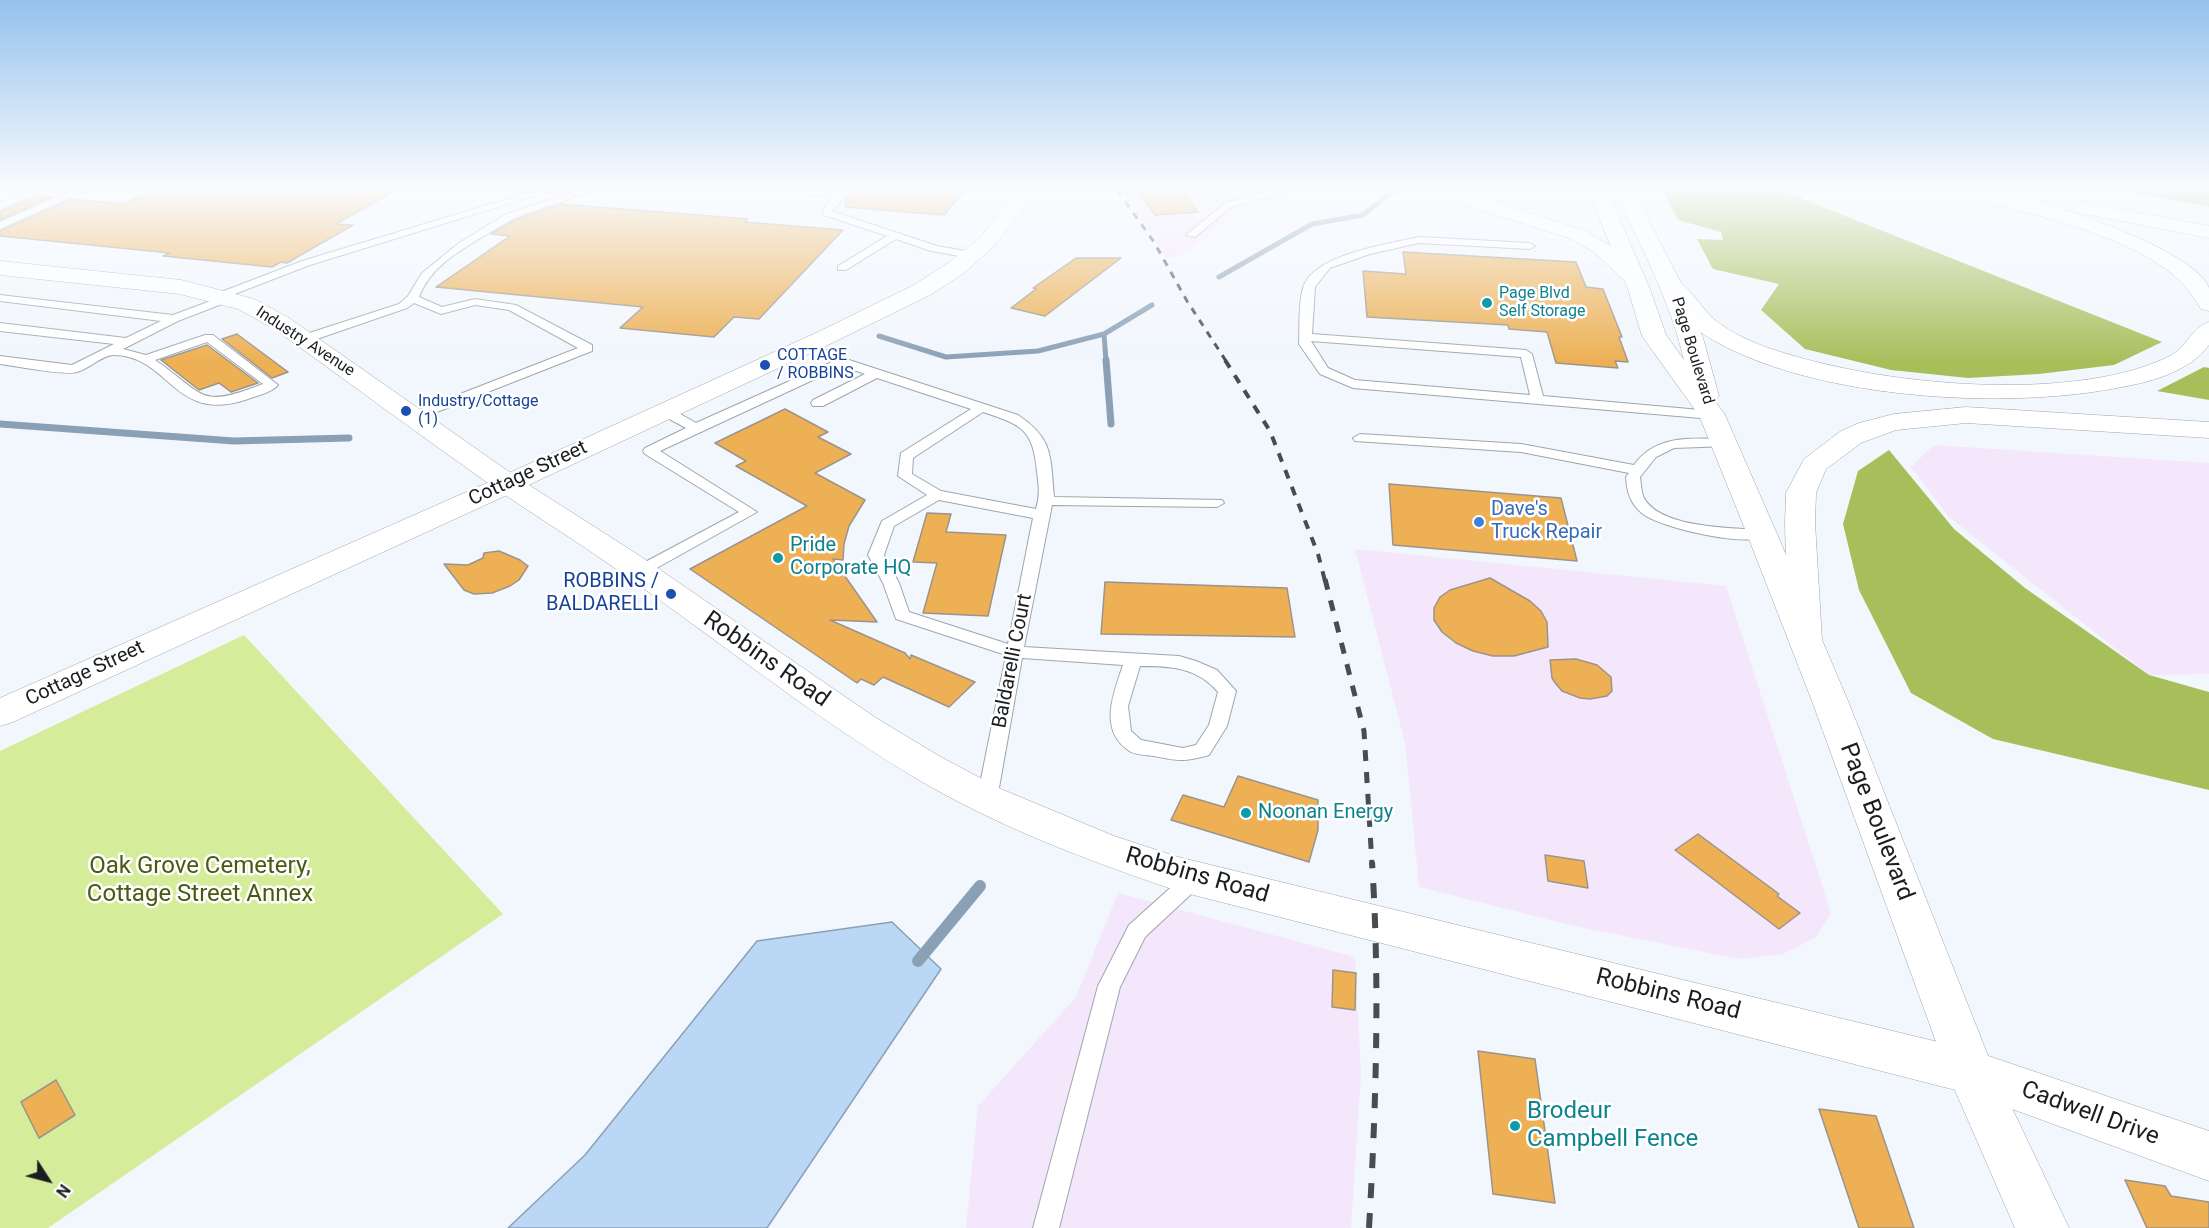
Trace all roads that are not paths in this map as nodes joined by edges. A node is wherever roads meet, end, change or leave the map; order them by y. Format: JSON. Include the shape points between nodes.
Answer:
{"nodes":[{"id":1,"x":358,"y":247,"type":"edge"},
{"id":2,"x":463,"y":247,"type":"edge"},
{"id":3,"x":876,"y":247,"type":"edge"},
{"id":4,"x":930,"y":247,"type":"edge"},
{"id":5,"x":981,"y":247,"type":"edge"},
{"id":6,"x":1388,"y":247,"type":"edge"},
{"id":7,"x":1600,"y":247,"type":"edge"},
{"id":8,"x":1622,"y":247,"type":"edge"},
{"id":9,"x":1652,"y":247,"type":"edge"},
{"id":10,"x":2140,"y":247,"type":"edge"},
{"id":11,"x":971,"y":255,"type":"junction"},
{"id":12,"x":0,"y":268,"type":"edge"},
{"id":13,"x":842,"y":268,"type":"dead end"},
{"id":14,"x":1635,"y":278,"type":"junction"},
{"id":15,"x":1670,"y":283,"type":"junction"},
{"id":16,"x":224,"y":297,"type":"junction"},
{"id":17,"x":0,"y":298,"type":"edge"},
{"id":18,"x":413,"y":298,"type":"junction"},
{"id":19,"x":2209,"y":304,"type":"edge"},
{"id":20,"x":174,"y":319,"type":"junction"},
{"id":21,"x":0,"y":327,"type":"edge"},
{"id":22,"x":2209,"y":328,"type":"edge"},
{"id":23,"x":1305,"y":337,"type":"junction"},
{"id":24,"x":304,"y":339,"type":"junction"},
{"id":25,"x":129,"y":342,"type":"junction"},
{"id":26,"x":807,"y":345,"type":"junction"},
{"id":27,"x":111,"y":351,"type":"junction"},
{"id":28,"x":145,"y":359,"type":"junction"},
{"id":29,"x":0,"y":360,"type":"edge"},
{"id":30,"x":842,"y":362,"type":"junction"},
{"id":31,"x":876,"y":373,"type":"junction"},
{"id":32,"x":1537,"y":399,"type":"junction"},
{"id":33,"x":818,"y":403,"type":"dead end"},
{"id":34,"x":981,"y":408,"type":"junction"},
{"id":35,"x":665,"y":411,"type":"junction"},
{"id":36,"x":1712,"y":415,"type":"junction"},
{"id":37,"x":414,"y":417,"type":"junction"},
{"id":38,"x":696,"y":428,"type":"junction"},
{"id":39,"x":2209,"y":430,"type":"edge"},
{"id":40,"x":1360,"y":438,"type":"dead end"},
{"id":41,"x":1723,"y":443,"type":"junction"},
{"id":42,"x":1637,"y":470,"type":"junction"},
{"id":43,"x":508,"y":484,"type":"junction"},
{"id":44,"x":938,"y":495,"type":"junction"},
{"id":45,"x":1217,"y":503,"type":"dead end"},
{"id":46,"x":1042,"y":513,"type":"junction"},
{"id":47,"x":1762,"y":534,"type":"junction"},
{"id":48,"x":640,"y":571,"type":"junction"},
{"id":49,"x":1805,"y":640,"type":"junction"},
{"id":50,"x":1015,"y":652,"type":"junction"},
{"id":51,"x":1133,"y":660,"type":"junction"},
{"id":52,"x":0,"y":713,"type":"edge"},
{"id":53,"x":987,"y":799,"type":"junction"},
{"id":54,"x":1195,"y":878,"type":"junction"},
{"id":55,"x":1971,"y":1072,"type":"junction"},
{"id":56,"x":2209,"y":1156,"type":"edge"},
{"id":57,"x":1048,"y":1224,"type":"edge"},
{"id":58,"x":2042,"y":1228,"type":"edge"}],
"edges":[{"from":1,"to":16,"type":"lane","via":[[306,263]]},
{"from":2,"to":18,"type":"lane","via":[[433,267],[415,288]]},
{"from":3,"to":13,"type":"lane"},
{"from":4,"to":11,"type":"lane"},
{"from":5,"to":11,"type":"main road","name":"Cottage Street"},
{"from":6,"to":23,"type":"lane","via":[[1326,266],[1309,287]]},
{"from":7,"to":14,"type":"main road"},
{"from":8,"to":14,"type":"main road","name":"Page Boulevard"},
{"from":9,"to":15,"type":"main road","name":"Page Boulevard"},
{"from":10,"to":19,"type":"main road","via":[[2183,272]]},
{"from":11,"to":26,"type":"main road","name":"Cottage Street","via":[[922,290]]},
{"from":12,"to":16,"type":"main road","name":"Industry Avenue","via":[[168,285]]},
{"from":14,"to":36,"type":"main road","name":"Page Boulevard","via":[[1654,336]]},
{"from":15,"to":22,"type":"main road","via":[[1707,324],[1763,356],[1841,377],[1938,389],[2036,390],[2114,382],[2182,358]]},
{"from":15,"to":36,"type":"main road","name":"Page Boulevard","via":[[1691,339]]},
{"from":16,"to":20,"type":"lane"},
{"from":16,"to":24,"type":"main road","name":"Industry Avenue","via":[[246,304]]},
{"from":17,"to":20,"type":"lane"},
{"from":18,"to":24,"type":"lane","via":[[403,306]]},
{"from":18,"to":37,"type":"lane","via":[[441,311],[475,302],[512,307],[588,348]]},
{"from":20,"to":25,"type":"lane"},
{"from":21,"to":25,"type":"lane"},
{"from":23,"to":32,"type":"lane","via":[[1305,344],[1324,371],[1353,384]]},
{"from":23,"to":32,"type":"lane","via":[[1526,354]]},
{"from":24,"to":37,"type":"main road","name":"Industry Avenue"},
{"from":25,"to":27,"type":"lane"},
{"from":26,"to":30,"type":"lane","name":"Baldarelli Court"},
{"from":26,"to":35,"type":"main road","name":"Cottage Street"},
{"from":27,"to":28,"type":"lane"},
{"from":27,"to":29,"type":"lane","via":[[74,369]]},
{"from":28,"to":28,"type":"lane","via":[[190,396],[207,401],[236,398],[272,385],[208,338]]},
{"from":30,"to":31,"type":"lane","name":"Baldarelli Court"},
{"from":30,"to":38,"type":"lane"},
{"from":31,"to":33,"type":"lane"},
{"from":31,"to":34,"type":"lane","name":"Baldarelli Court"},
{"from":32,"to":36,"type":"lane"},
{"from":34,"to":44,"type":"lane","via":[[906,456],[905,476]]},
{"from":34,"to":46,"type":"lane","name":"Baldarelli Court","via":[[1013,418],[1031,430],[1042,447]]},
{"from":35,"to":38,"type":"lane"},
{"from":35,"to":43,"type":"main road","name":"Cottage Street"},
{"from":36,"to":41,"type":"main road","name":"Page Boulevard"},
{"from":37,"to":43,"type":"main road","name":"Industry Avenue"},
{"from":38,"to":48,"type":"lane","via":[[650,451],[750,512]]},
{"from":39,"to":49,"type":"main road","via":[[1966,415],[1894,422],[1851,437],[1814,465],[1802,493]]},
{"from":40,"to":42,"type":"lane","via":[[1521,448]]},
{"from":41,"to":42,"type":"lane","via":[[1667,445],[1650,453]]},
{"from":41,"to":47,"type":"main road","name":"Page Boulevard"},
{"from":42,"to":47,"type":"lane","via":[[1633,477],[1636,498],[1645,509],[1690,529]]},
{"from":43,"to":48,"type":"main road","name":"Robbins Road"},
{"from":43,"to":52,"type":"main road","name":"Cottage Street"},
{"from":44,"to":46,"type":"lane"},
{"from":44,"to":50,"type":"lane","via":[[887,524],[876,555],[902,615]]},
{"from":45,"to":46,"type":"lane"},
{"from":46,"to":50,"type":"lane","name":"Baldarelli Court"},
{"from":47,"to":49,"type":"main road","name":"Page Boulevard"},
{"from":48,"to":53,"type":"main road","name":"Robbins Road","via":[[863,728]]},
{"from":49,"to":55,"type":"main road","name":"Page Boulevard"},
{"from":50,"to":51,"type":"lane"},
{"from":50,"to":53,"type":"lane","name":"Baldarelli Court"},
{"from":51,"to":51,"type":"lane","via":[[1188,664],[1212,674],[1227,691],[1218,726],[1202,750],[1183,755],[1135,746],[1122,733],[1119,706]]},
{"from":53,"to":54,"type":"main road","name":"Robbins Road","via":[[1100,848]]},
{"from":54,"to":55,"type":"main road","name":"Robbins Road"},
{"from":54,"to":57,"type":"lane","via":[[1137,931],[1109,986]]},
{"from":55,"to":56,"type":"main road","name":"Cadwell Drive"},
{"from":55,"to":58,"type":"main road","name":"Page Boulevard"}]}
